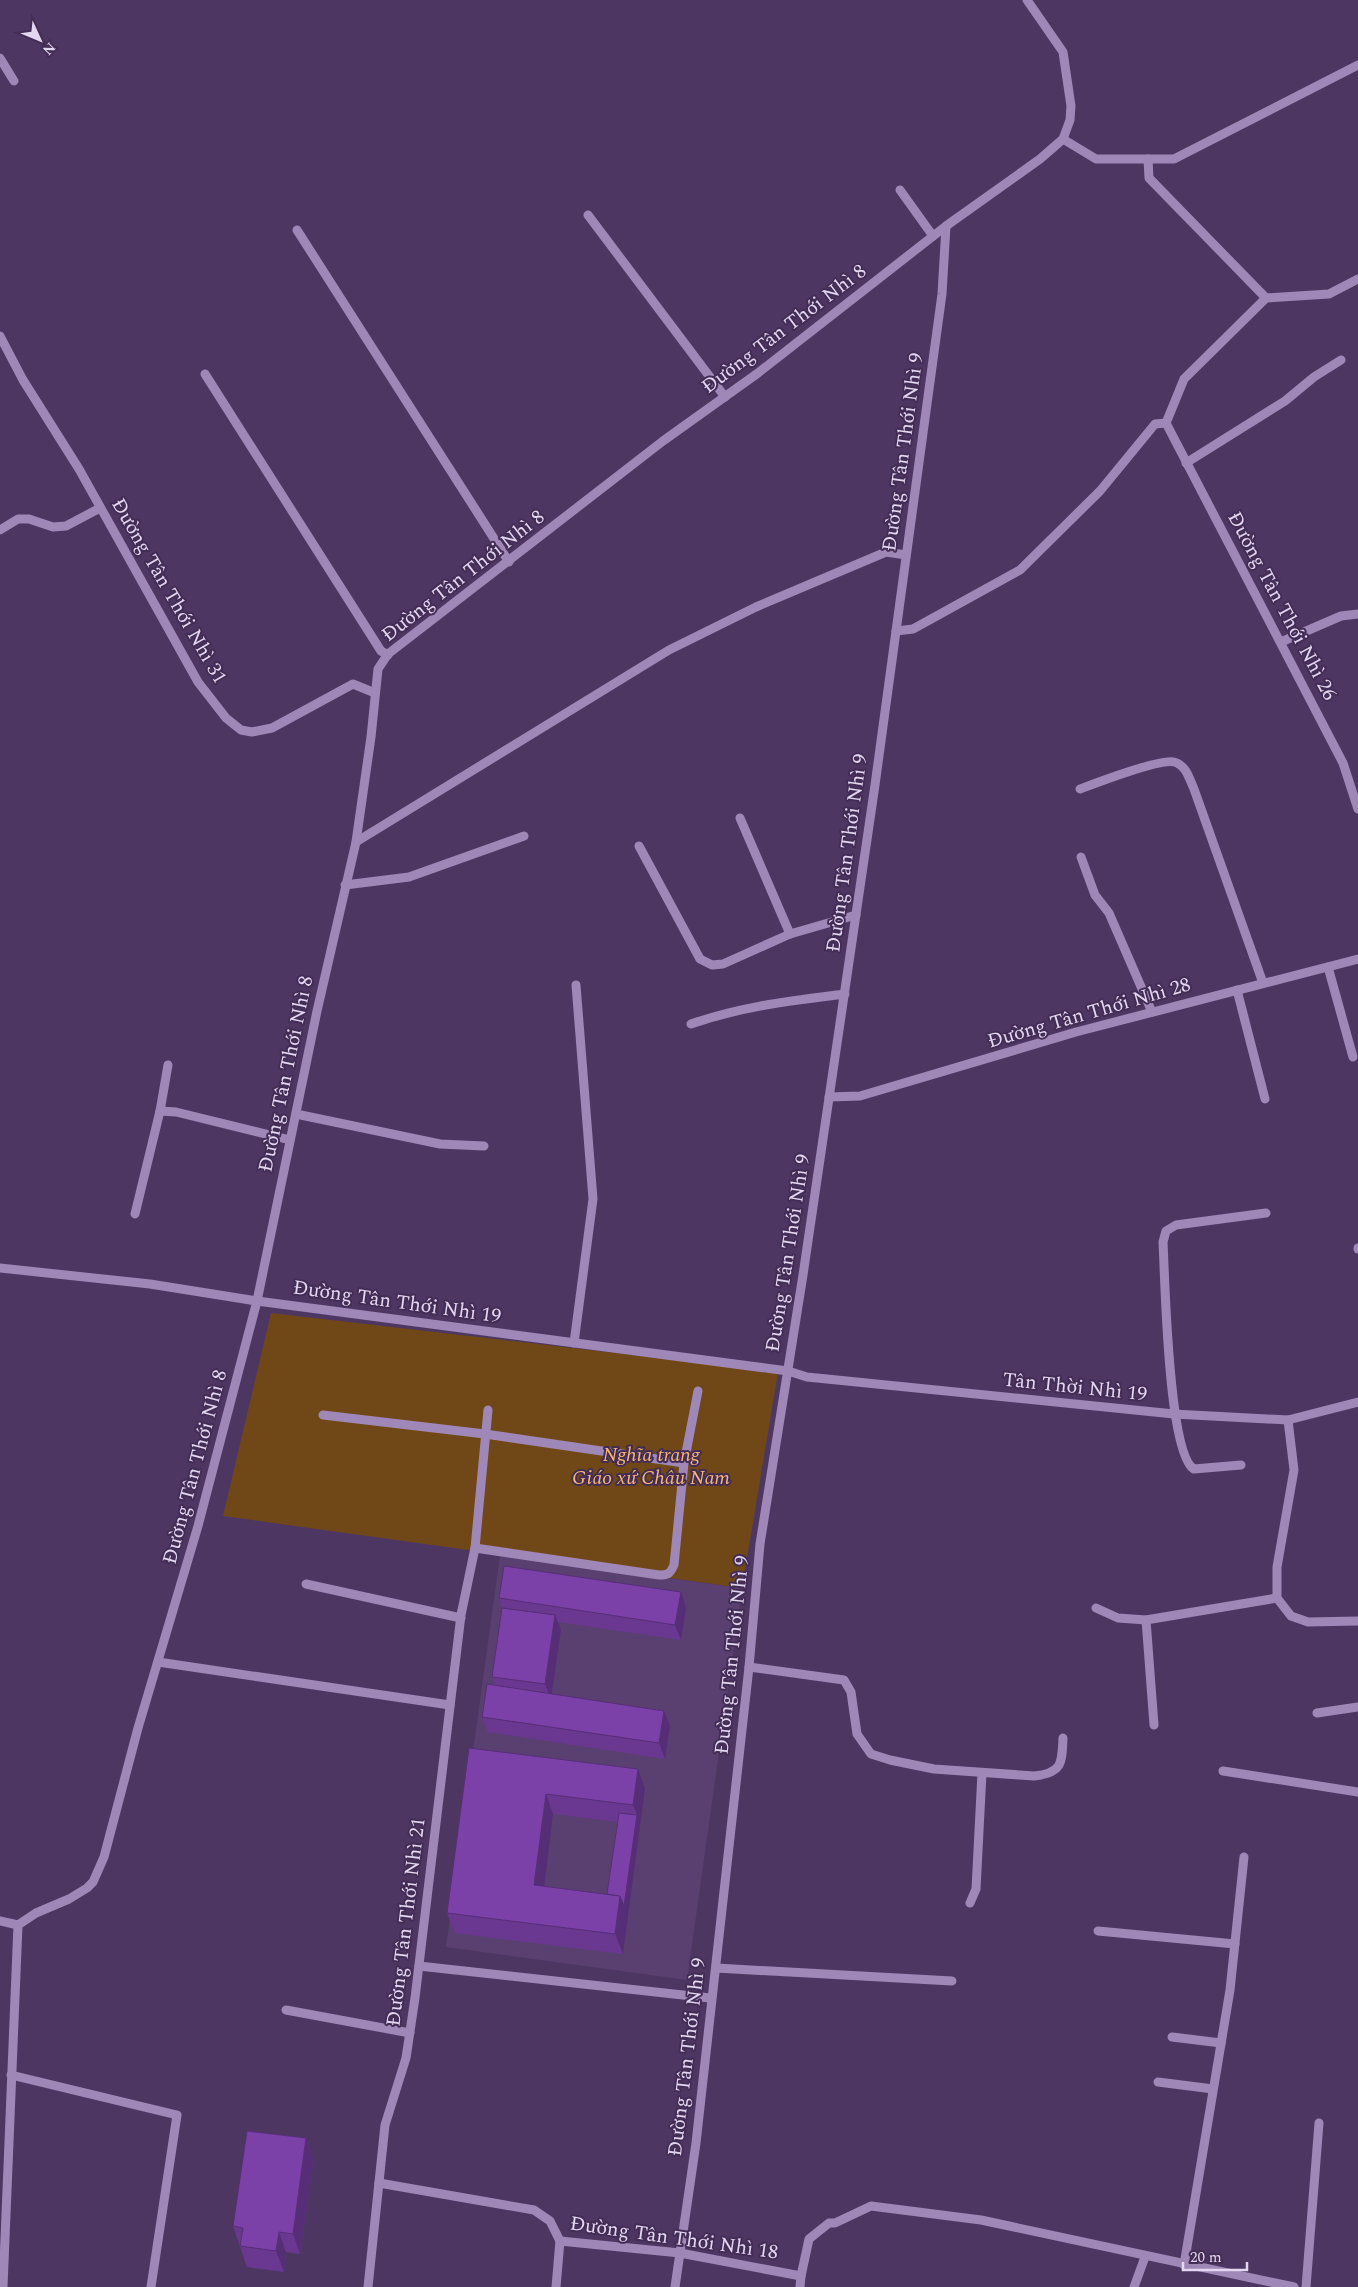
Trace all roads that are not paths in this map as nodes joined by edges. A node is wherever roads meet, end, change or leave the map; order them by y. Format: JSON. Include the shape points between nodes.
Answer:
{"nodes":[{"id":1,"x":1027,"y":0,"type":"edge"},
{"id":2,"x":0,"y":58,"type":"edge"},
{"id":3,"x":1358,"y":65,"type":"edge"},
{"id":4,"x":14,"y":81,"type":"dead end"},
{"id":5,"x":1063,"y":139,"type":"junction"},
{"id":6,"x":1148,"y":159,"type":"junction"},
{"id":7,"x":900,"y":190,"type":"dead end"},
{"id":8,"x":588,"y":215,"type":"dead end"},
{"id":9,"x":946,"y":226,"type":"junction"},
{"id":10,"x":297,"y":230,"type":"dead end"},
{"id":11,"x":933,"y":236,"type":"junction"},
{"id":12,"x":1358,"y":279,"type":"edge"},
{"id":13,"x":1266,"y":298,"type":"junction"},
{"id":14,"x":0,"y":336,"type":"edge"},
{"id":15,"x":1341,"y":360,"type":"dead end"},
{"id":16,"x":205,"y":374,"type":"dead end"},
{"id":17,"x":725,"y":397,"type":"junction"},
{"id":18,"x":1166,"y":423,"type":"junction"},
{"id":19,"x":1186,"y":463,"type":"junction"},
{"id":20,"x":100,"y":508,"type":"junction"},
{"id":21,"x":0,"y":530,"type":"edge"},
{"id":22,"x":906,"y":555,"type":"junction"},
{"id":23,"x":509,"y":562,"type":"junction"},
{"id":24,"x":1358,"y":614,"type":"edge"},
{"id":25,"x":896,"y":631,"type":"junction"},
{"id":26,"x":1281,"y":642,"type":"junction"},
{"id":27,"x":388,"y":655,"type":"junction"},
{"id":28,"x":375,"y":693,"type":"junction"},
{"id":29,"x":1080,"y":789,"type":"dead end"},
{"id":30,"x":1358,"y":809,"type":"edge"},
{"id":31,"x":740,"y":818,"type":"dead end"},
{"id":32,"x":524,"y":836,"type":"dead end"},
{"id":33,"x":356,"y":842,"type":"junction"},
{"id":34,"x":639,"y":846,"type":"dead end"},
{"id":35,"x":1081,"y":857,"type":"dead end"},
{"id":36,"x":345,"y":885,"type":"junction"},
{"id":37,"x":856,"y":915,"type":"junction"},
{"id":38,"x":790,"y":934,"type":"junction"},
{"id":39,"x":1358,"y":959,"type":"edge"},
{"id":40,"x":1328,"y":967,"type":"junction"},
{"id":41,"x":1263,"y":983,"type":"junction"},
{"id":42,"x":576,"y":985,"type":"dead end"},
{"id":43,"x":1237,"y":990,"type":"junction"},
{"id":44,"x":845,"y":994,"type":"junction"},
{"id":45,"x":1152,"y":1012,"type":"junction"},
{"id":46,"x":691,"y":1024,"type":"dead end"},
{"id":47,"x":1353,"y":1056,"type":"dead end"},
{"id":48,"x":168,"y":1065,"type":"dead end"},
{"id":49,"x":829,"y":1097,"type":"junction"},
{"id":50,"x":1265,"y":1099,"type":"dead end"},
{"id":51,"x":160,"y":1111,"type":"junction"},
{"id":52,"x":296,"y":1114,"type":"junction"},
{"id":53,"x":290,"y":1140,"type":"junction"},
{"id":54,"x":484,"y":1146,"type":"dead end"},
{"id":55,"x":1266,"y":1213,"type":"dead end"},
{"id":56,"x":135,"y":1214,"type":"dead end"},
{"id":57,"x":0,"y":1268,"type":"edge"},
{"id":58,"x":257,"y":1301,"type":"junction"},
{"id":59,"x":574,"y":1343,"type":"junction"},
{"id":60,"x":788,"y":1371,"type":"junction"},
{"id":61,"x":698,"y":1392,"type":"dead end"},
{"id":62,"x":1358,"y":1402,"type":"edge"},
{"id":63,"x":488,"y":1410,"type":"dead end"},
{"id":64,"x":1174,"y":1414,"type":"junction"},
{"id":65,"x":324,"y":1415,"type":"dead end"},
{"id":66,"x":1288,"y":1420,"type":"junction"},
{"id":67,"x":485,"y":1434,"type":"junction"},
{"id":68,"x":684,"y":1463,"type":"junction"},
{"id":69,"x":1241,"y":1465,"type":"dead end"},
{"id":70,"x":475,"y":1548,"type":"junction"},
{"id":71,"x":306,"y":1584,"type":"dead end"},
{"id":72,"x":1277,"y":1598,"type":"junction"},
{"id":73,"x":1096,"y":1608,"type":"dead end"},
{"id":74,"x":461,"y":1618,"type":"junction"},
{"id":75,"x":1146,"y":1620,"type":"junction"},
{"id":76,"x":1358,"y":1622,"type":"edge"},
{"id":77,"x":158,"y":1662,"type":"junction"},
{"id":78,"x":749,"y":1667,"type":"junction"},
{"id":79,"x":450,"y":1705,"type":"junction"},
{"id":80,"x":1358,"y":1707,"type":"edge"},
{"id":81,"x":1317,"y":1713,"type":"dead end"},
{"id":82,"x":1154,"y":1725,"type":"dead end"},
{"id":83,"x":1062,"y":1738,"type":"dead end"},
{"id":84,"x":1223,"y":1771,"type":"dead end"},
{"id":85,"x":982,"y":1773,"type":"junction"},
{"id":86,"x":1358,"y":1792,"type":"edge"},
{"id":87,"x":1244,"y":1857,"type":"dead end"},
{"id":88,"x":970,"y":1903,"type":"dead end"},
{"id":89,"x":0,"y":1921,"type":"edge"},
{"id":90,"x":18,"y":1925,"type":"junction"},
{"id":91,"x":1098,"y":1931,"type":"dead end"},
{"id":92,"x":1235,"y":1944,"type":"junction"},
{"id":93,"x":419,"y":1966,"type":"junction"},
{"id":94,"x":716,"y":1968,"type":"junction"},
{"id":95,"x":952,"y":1981,"type":"dead end"},
{"id":96,"x":710,"y":1998,"type":"junction"},
{"id":97,"x":286,"y":2010,"type":"dead end"},
{"id":98,"x":410,"y":2033,"type":"junction"},
{"id":99,"x":1172,"y":2037,"type":"dead end"},
{"id":100,"x":1221,"y":2043,"type":"junction"},
{"id":101,"x":11,"y":2075,"type":"junction"},
{"id":102,"x":1158,"y":2082,"type":"dead end"},
{"id":103,"x":1213,"y":2089,"type":"junction"},
{"id":104,"x":1319,"y":2123,"type":"dead end"},
{"id":105,"x":379,"y":2183,"type":"junction"},
{"id":106,"x":560,"y":2241,"type":"junction"},
{"id":107,"x":680,"y":2253,"type":"junction"},
{"id":108,"x":2,"y":2254,"type":"edge"},
{"id":109,"x":1145,"y":2257,"type":"junction"},
{"id":110,"x":1184,"y":2265,"type":"junction"},
{"id":111,"x":802,"y":2276,"type":"junction"},
{"id":112,"x":3,"y":2287,"type":"edge"},
{"id":113,"x":151,"y":2287,"type":"edge"},
{"id":114,"x":368,"y":2287,"type":"edge"},
{"id":115,"x":556,"y":2287,"type":"edge"},
{"id":116,"x":675,"y":2287,"type":"edge"},
{"id":117,"x":800,"y":2287,"type":"edge"},
{"id":118,"x":1134,"y":2287,"type":"edge"},
{"id":119,"x":1294,"y":2287,"type":"edge"},
{"id":120,"x":1306,"y":2287,"type":"edge"}],
"edges":[{"from":1,"to":5,"type":"street","via":[[1063,52],[1071,106]]},
{"from":2,"to":4,"type":"street"},
{"from":3,"to":6,"type":"street","via":[[1174,159]]},
{"from":5,"to":6,"type":"street","via":[[1096,159]]},
{"from":5,"to":9,"type":"street","name":"Đường Tân Thới Nhì 8"},
{"from":6,"to":13,"type":"street","via":[[1149,178]]},
{"from":7,"to":11,"type":"street"},
{"from":8,"to":17,"type":"street"},
{"from":9,"to":11,"type":"street","name":"Đường Tân Thới Nhì 8"},
{"from":9,"to":22,"type":"street","name":"Đường Tân Thới Nhì 9","via":[[942,294]]},
{"from":10,"to":23,"type":"street"},
{"from":11,"to":17,"type":"street","name":"Đường Tân Thới Nhì 8"},
{"from":12,"to":13,"type":"street","via":[[1329,294]]},
{"from":13,"to":18,"type":"street","via":[[1184,379]]},
{"from":14,"to":20,"type":"street","name":"Đường Tân Thới Nhì 31"},
{"from":15,"to":19,"type":"street","via":[[1285,401]]},
{"from":16,"to":27,"type":"street","via":[[381,651]]},
{"from":17,"to":23,"type":"street","name":"Đường Tân Thới Nhì 8","via":[[663,441]]},
{"from":18,"to":19,"type":"street","name":"Đường Tân Thới Nhì 26"},
{"from":18,"to":25,"type":"street","via":[[1155,424],[1100,491],[1020,570],[912,629]]},
{"from":19,"to":26,"type":"street","name":"Đường Tân Thới Nhì 26"},
{"from":20,"to":21,"type":"street","via":[[66,526],[53,527],[18,519]]},
{"from":20,"to":28,"type":"street","name":"Đường Tân Thới Nhì 31","via":[[198,682],[226,718],[241,730],[252,732],[272,728],[353,684]]},
{"from":22,"to":25,"type":"street","name":"Đường Tân Thới Nhì 9"},
{"from":22,"to":33,"type":"street","via":[[886,552],[756,607],[669,650]]},
{"from":23,"to":27,"type":"street","name":"Đường Tân Thới Nhì 8"},
{"from":24,"to":26,"type":"street","via":[[1341,616]]},
{"from":25,"to":37,"type":"street","name":"Đường Tân Thới Nhì 9"},
{"from":26,"to":30,"type":"street","name":"Đường Tân Thới Nhì 26","via":[[1343,762]]},
{"from":27,"to":28,"type":"street","name":"Đường Tân Thới Nhì 8","via":[[378,669]]},
{"from":28,"to":33,"type":"street","name":"Đường Tân Thới Nhì 8"},
{"from":29,"to":41,"type":"street","via":[[1166,761],[1181,765],[1194,789]]},
{"from":31,"to":38,"type":"street"},
{"from":32,"to":36,"type":"street","via":[[409,877]]},
{"from":33,"to":36,"type":"street","name":"Đường Tân Thới Nhì 8"},
{"from":34,"to":38,"type":"street","via":[[700,959],[712,965],[723,964]]},
{"from":35,"to":45,"type":"street","via":[[1095,895],[1108,913]]},
{"from":36,"to":52,"type":"street","name":"Đường Tân Thới Nhì 8"},
{"from":37,"to":38,"type":"street"},
{"from":37,"to":44,"type":"street","name":"Đường Tân Thới Nhì 9"},
{"from":39,"to":40,"type":"street","name":"Đường Tân Thới Nhì 28"},
{"from":40,"to":41,"type":"street","name":"Đường Tân Thới Nhì 28"},
{"from":40,"to":47,"type":"street"},
{"from":41,"to":43,"type":"street","name":"Đường Tân Thới Nhì 28"},
{"from":42,"to":59,"type":"street","via":[[593,1199]]},
{"from":43,"to":45,"type":"street","name":"Đường Tân Thới Nhì 28"},
{"from":43,"to":50,"type":"street"},
{"from":44,"to":46,"type":"street","via":[[763,1004]]},
{"from":44,"to":49,"type":"street","name":"Đường Tân Thới Nhì 9"},
{"from":45,"to":49,"type":"street","name":"Đường Tân Thới Nhì 28","via":[[860,1096]]},
{"from":48,"to":51,"type":"street"},
{"from":49,"to":60,"type":"street","name":"Đường Tân Thới Nhì 9"},
{"from":51,"to":53,"type":"street","via":[[176,1112]]},
{"from":51,"to":56,"type":"street"},
{"from":52,"to":53,"type":"street","name":"Đường Tân Thới Nhì 8"},
{"from":52,"to":54,"type":"street","via":[[440,1144]]},
{"from":53,"to":58,"type":"street","name":"Đường Tân Thới Nhì 8"},
{"from":55,"to":64,"type":"street","via":[[1176,1225],[1166,1231],[1163,1242]]},
{"from":57,"to":58,"type":"street","name":"Đường Tân Thới Nhì 19","via":[[150,1284]]},
{"from":58,"to":59,"type":"street","name":"Đường Tân Thới Nhì 19"},
{"from":58,"to":77,"type":"street","name":"Đường Tân Thới Nhì 8","via":[[198,1526]]},
{"from":59,"to":60,"type":"street","name":"Đường Tân Thới Nhì 19"},
{"from":60,"to":64,"type":"street","name":"Tân Thời Nhì 19","via":[[816,1378]]},
{"from":60,"to":78,"type":"street","name":"Đường Tân Thới Nhì 9","via":[[760,1544]]},
{"from":61,"to":68,"type":"street"},
{"from":62,"to":66,"type":"street","name":"Tân Thời Nhì 19"},
{"from":63,"to":67,"type":"street","name":"Đường Tân Thới Nhì 21"},
{"from":64,"to":66,"type":"street","name":"Tân Thời Nhì 19"},
{"from":64,"to":69,"type":"street","via":[[1189,1466],[1194,1469]]},
{"from":65,"to":67,"type":"street"},
{"from":66,"to":72,"type":"street","via":[[1294,1470],[1277,1567]]},
{"from":67,"to":68,"type":"street"},
{"from":67,"to":70,"type":"street","name":"Đường Tân Thới Nhì 21"},
{"from":68,"to":70,"type":"street","via":[[674,1565],[667,1575]]},
{"from":70,"to":74,"type":"street","name":"Đường Tân Thới Nhì 21"},
{"from":71,"to":74,"type":"street"},
{"from":72,"to":75,"type":"street"},
{"from":72,"to":76,"type":"street","via":[[1291,1616],[1308,1622]]},
{"from":73,"to":75,"type":"street","via":[[1118,1618]]},
{"from":74,"to":79,"type":"street","name":"Đường Tân Thới Nhì 21"},
{"from":75,"to":82,"type":"street"},
{"from":77,"to":79,"type":"street"},
{"from":77,"to":90,"type":"street","name":"Đường Tân Thới Nhì 8","via":[[104,1857],[93,1882],[69,1899],[36,1913]]},
{"from":78,"to":85,"type":"street","via":[[844,1680],[851,1692],[857,1734],[871,1754],[934,1769]]},
{"from":78,"to":94,"type":"street","name":"Đường Tân Thới Nhì 9"},
{"from":79,"to":93,"type":"street","name":"Đường Tân Thới Nhì 21"},
{"from":80,"to":81,"type":"street"},
{"from":83,"to":85,"type":"street","via":[[1062,1758],[1058,1768],[1049,1775]]},
{"from":84,"to":86,"type":"street"},
{"from":85,"to":88,"type":"street","via":[[976,1889]]},
{"from":87,"to":92,"type":"street"},
{"from":89,"to":90,"type":"street"},
{"from":90,"to":101,"type":"street"},
{"from":91,"to":92,"type":"street"},
{"from":92,"to":100,"type":"street"},
{"from":93,"to":96,"type":"street"},
{"from":93,"to":98,"type":"street","name":"Đường Tân Thới Nhì 21"},
{"from":94,"to":95,"type":"street"},
{"from":94,"to":96,"type":"street","name":"Đường Tân Thới Nhì 9"},
{"from":96,"to":107,"type":"street","name":"Đường Tân Thới Nhì 9","via":[[696,2143]]},
{"from":97,"to":98,"type":"street"},
{"from":98,"to":105,"type":"street","name":"Đường Tân Thới Nhì 21","via":[[406,2058],[385,2125]]},
{"from":99,"to":100,"type":"street"},
{"from":100,"to":103,"type":"street"},
{"from":101,"to":108,"type":"street"},
{"from":101,"to":113,"type":"street","via":[[177,2115]]},
{"from":102,"to":103,"type":"street"},
{"from":103,"to":110,"type":"street"},
{"from":104,"to":120,"type":"street"},
{"from":105,"to":106,"type":"street","name":"Đường Tân Thới Nhì 18","via":[[534,2210],[550,2221]]},
{"from":105,"to":114,"type":"street","name":"Đường Tân Thới Nhì 21"},
{"from":106,"to":107,"type":"street","name":"Đường Tân Thới Nhì 18"},
{"from":106,"to":115,"type":"street"},
{"from":107,"to":111,"type":"street","name":"Đường Tân Thới Nhì 18"},
{"from":107,"to":116,"type":"street","name":"Đường Tân Thới Nhì 9"},
{"from":108,"to":112,"type":"street"},
{"from":109,"to":110,"type":"street","name":"Đường Tân Thới Nhì 18"},
{"from":109,"to":111,"type":"street","name":"Đường Tân Thới Nhì 18","via":[[981,2220],[871,2206],[829,2223],[809,2239]]},
{"from":109,"to":118,"type":"street"},
{"from":110,"to":119,"type":"street","name":"Đường Tân Thới Nhì 18"},
{"from":111,"to":117,"type":"street"}]}
